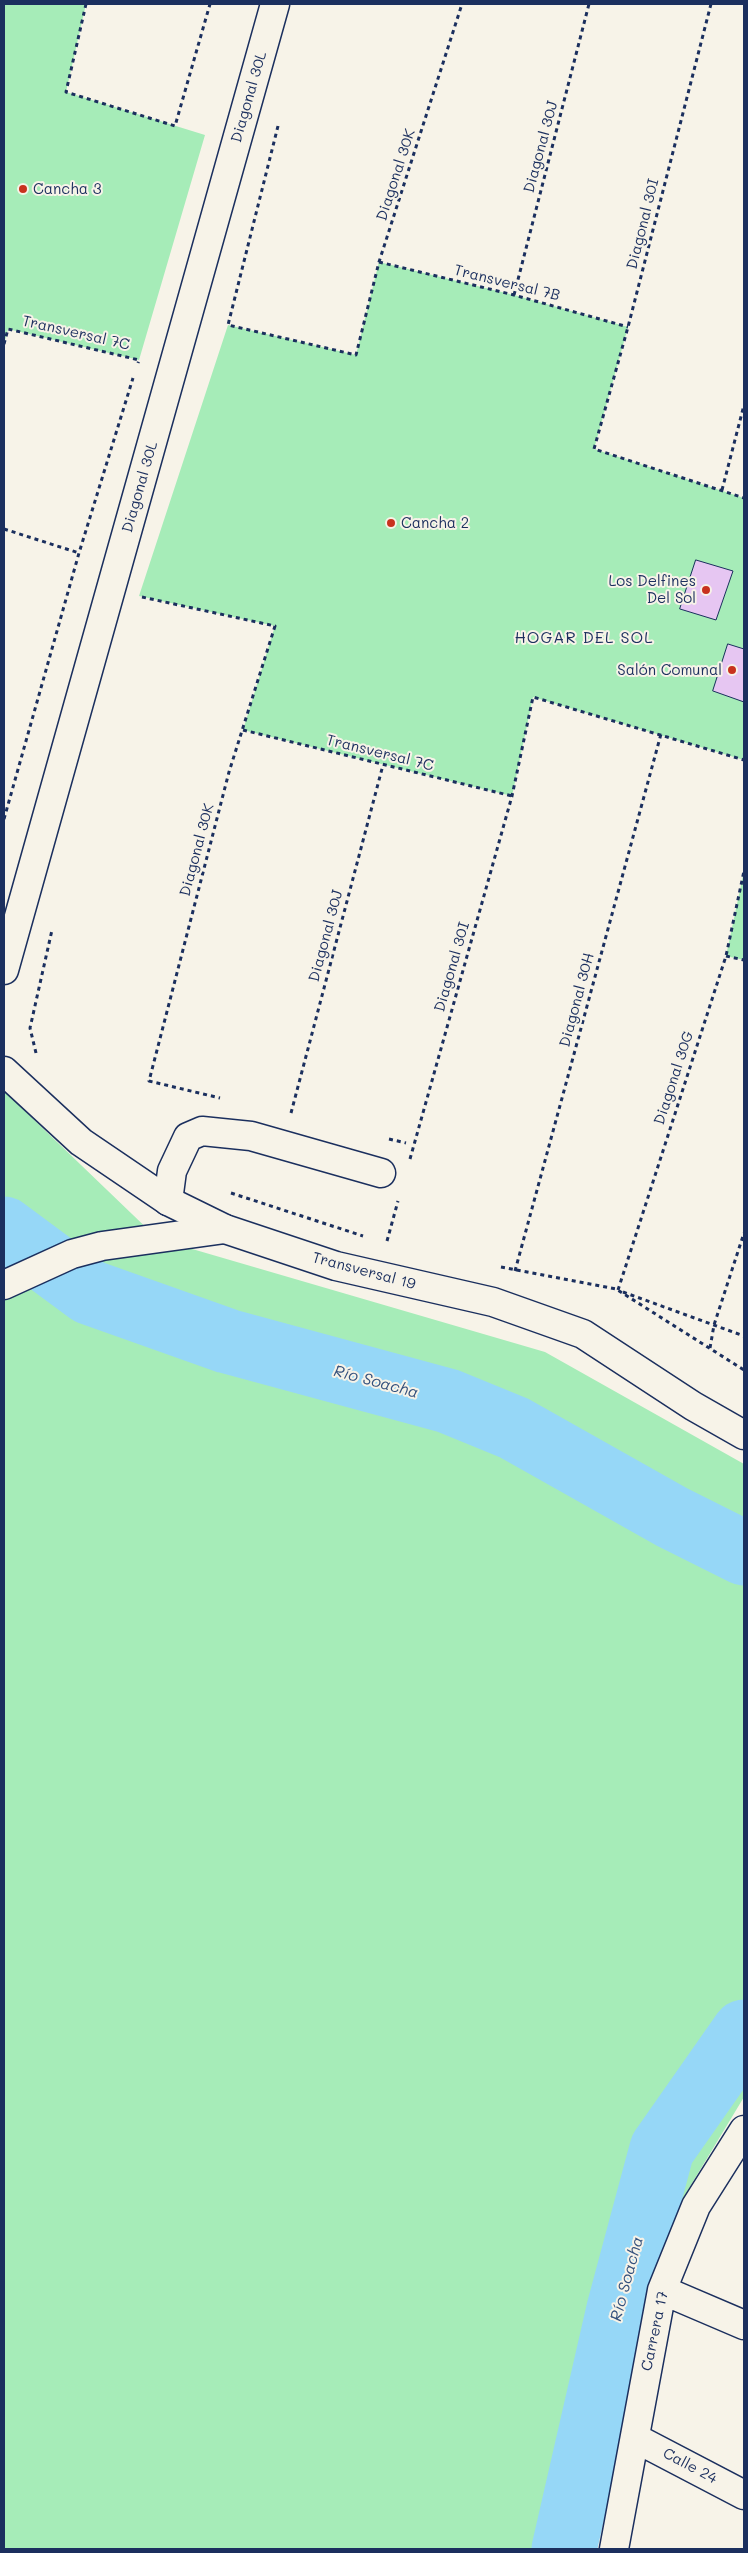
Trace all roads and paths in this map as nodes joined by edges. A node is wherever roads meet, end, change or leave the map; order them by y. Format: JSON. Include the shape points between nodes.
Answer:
{"nodes":[{"id":1,"x":86,"y":4,"type":"edge"},
{"id":2,"x":210,"y":4,"type":"edge"},
{"id":3,"x":275,"y":4,"type":"edge"},
{"id":4,"x":462,"y":4,"type":"edge"},
{"id":5,"x":590,"y":4,"type":"edge"},
{"id":6,"x":711,"y":4,"type":"edge"},
{"id":7,"x":280,"y":117,"type":"dead end"},
{"id":8,"x":380,"y":262,"type":"junction"},
{"id":9,"x":514,"y":295,"type":"junction"},
{"id":10,"x":628,"y":327,"type":"junction"},
{"id":11,"x":4,"y":344,"type":"edge"},
{"id":12,"x":744,"y":405,"type":"edge"},
{"id":13,"x":722,"y":490,"type":"junction"},
{"id":14,"x":744,"y":498,"type":"edge"},
{"id":15,"x":4,"y":529,"type":"edge"},
{"id":16,"x":79,"y":553,"type":"junction"},
{"id":17,"x":139,"y":596,"type":"dead end"},
{"id":18,"x":242,"y":730,"type":"junction"},
{"id":19,"x":661,"y":734,"type":"junction"},
{"id":20,"x":744,"y":760,"type":"edge"},
{"id":21,"x":383,"y":765,"type":"junction"},
{"id":22,"x":512,"y":796,"type":"junction"},
{"id":23,"x":4,"y":819,"type":"edge"},
{"id":24,"x":744,"y":871,"type":"edge"},
{"id":25,"x":726,"y":956,"type":"junction"},
{"id":26,"x":744,"y":960,"type":"edge"},
{"id":27,"x":4,"y":970,"type":"edge"},
{"id":28,"x":30,"y":1028,"type":"dead end"},
{"id":29,"x":42,"y":1060,"type":"dead end"},
{"id":30,"x":4,"y":1071,"type":"edge"},
{"id":31,"x":149,"y":1082,"type":"dead end"},
{"id":32,"x":290,"y":1114,"type":"dead end"},
{"id":33,"x":408,"y":1166,"type":"dead end"},
{"id":34,"x":381,"y":1173,"type":"dead end"},
{"id":35,"x":228,"y":1192,"type":"dead end"},
{"id":36,"x":400,"y":1194,"type":"dead end"},
{"id":37,"x":168,"y":1201,"type":"junction"},
{"id":38,"x":225,"y":1229,"type":"junction"},
{"id":39,"x":744,"y":1234,"type":"edge"},
{"id":40,"x":369,"y":1237,"type":"dead end"},
{"id":41,"x":378,"y":1239,"type":"dead end"},
{"id":42,"x":387,"y":1241,"type":"junction"},
{"id":43,"x":396,"y":1243,"type":"dead end"},
{"id":44,"x":496,"y":1267,"type":"dead end"},
{"id":45,"x":515,"y":1271,"type":"junction"},
{"id":46,"x":4,"y":1285,"type":"edge"},
{"id":47,"x":616,"y":1289,"type":"junction"},
{"id":48,"x":714,"y":1325,"type":"junction"},
{"id":49,"x":744,"y":1336,"type":"edge"},
{"id":50,"x":710,"y":1348,"type":"junction"},
{"id":51,"x":744,"y":1370,"type":"edge"},
{"id":52,"x":744,"y":1435,"type":"edge"},
{"id":53,"x":744,"y":2132,"type":"edge"},
{"id":54,"x":662,"y":2290,"type":"junction"},
{"id":55,"x":744,"y":2325,"type":"edge"},
{"id":56,"x":635,"y":2438,"type":"junction"},
{"id":57,"x":744,"y":2495,"type":"edge"},
{"id":58,"x":614,"y":2549,"type":"edge"}],
"edges":[{"from":1,"to":2,"type":"path","via":[[66,92],[175,126]]},
{"from":3,"to":27,"type":"main road","name":"Diagonal 30L"},
{"from":4,"to":8,"type":"path","name":"Diagonal 30K"},
{"from":5,"to":9,"type":"path","name":"Diagonal 30J"},
{"from":6,"to":10,"type":"path","name":"Diagonal 30I"},
{"from":7,"to":8,"type":"path","name":"Diagonal 30K","via":[[228,325],[356,355]]},
{"from":8,"to":9,"type":"path","name":"Transversal 7B"},
{"from":9,"to":10,"type":"path","name":"Transversal 7B"},
{"from":10,"to":13,"type":"path","name":"Diagonal 30I","via":[[594,449]]},
{"from":11,"to":16,"type":"path","name":"Transversal 7C","via":[[8,329],[139,360]]},
{"from":12,"to":13,"type":"path"},
{"from":13,"to":14,"type":"path"},
{"from":15,"to":16,"type":"path"},
{"from":16,"to":23,"type":"path"},
{"from":17,"to":18,"type":"path","name":"Diagonal 30K","via":[[275,626]]},
{"from":18,"to":21,"type":"path","name":"Transversal 7C"},
{"from":18,"to":31,"type":"path","name":"Diagonal 30K"},
{"from":19,"to":20,"type":"path"},
{"from":19,"to":22,"type":"path","name":"Diagonal 30I","via":[[533,697]]},
{"from":19,"to":45,"type":"path","name":"Diagonal 30H"},
{"from":21,"to":22,"type":"path","name":"Transversal 7C"},
{"from":21,"to":32,"type":"path","name":"Diagonal 30J"},
{"from":22,"to":33,"type":"path","name":"Diagonal 30I"},
{"from":24,"to":25,"type":"path","name":"Diagonal 30G"},
{"from":25,"to":26,"type":"path"},
{"from":25,"to":47,"type":"path","name":"Diagonal 30G"},
{"from":28,"to":29,"type":"path","via":[[35,1053]]},
{"from":30,"to":37,"type":"main road","name":"Transversal 19","via":[[81,1142]]},
{"from":34,"to":37,"type":"main road","via":[[251,1136],[202,1131],[188,1137],[172,1171]]},
{"from":35,"to":40,"type":"path"},
{"from":36,"to":42,"type":"path"},
{"from":37,"to":38,"type":"main road","name":"Transversal 19"},
{"from":38,"to":46,"type":"main road","via":[[102,1246],[72,1254]]},
{"from":38,"to":52,"type":"main road","name":"Transversal 19","via":[[336,1266],[493,1302],[583,1334],[693,1406]]},
{"from":39,"to":48,"type":"path"},
{"from":41,"to":42,"type":"path"},
{"from":42,"to":43,"type":"path"},
{"from":44,"to":45,"type":"path"},
{"from":45,"to":47,"type":"path"},
{"from":47,"to":48,"type":"path"},
{"from":47,"to":50,"type":"path"},
{"from":48,"to":49,"type":"path"},
{"from":48,"to":50,"type":"path"},
{"from":50,"to":51,"type":"path"},
{"from":53,"to":54,"type":"main road","name":"Carrera 17","via":[[696,2206]]},
{"from":54,"to":55,"type":"main road"},
{"from":54,"to":56,"type":"main road","name":"Carrera 17"},
{"from":56,"to":57,"type":"main road","name":"Calle 24"},
{"from":56,"to":58,"type":"main road","name":"Carrera 17"}]}
